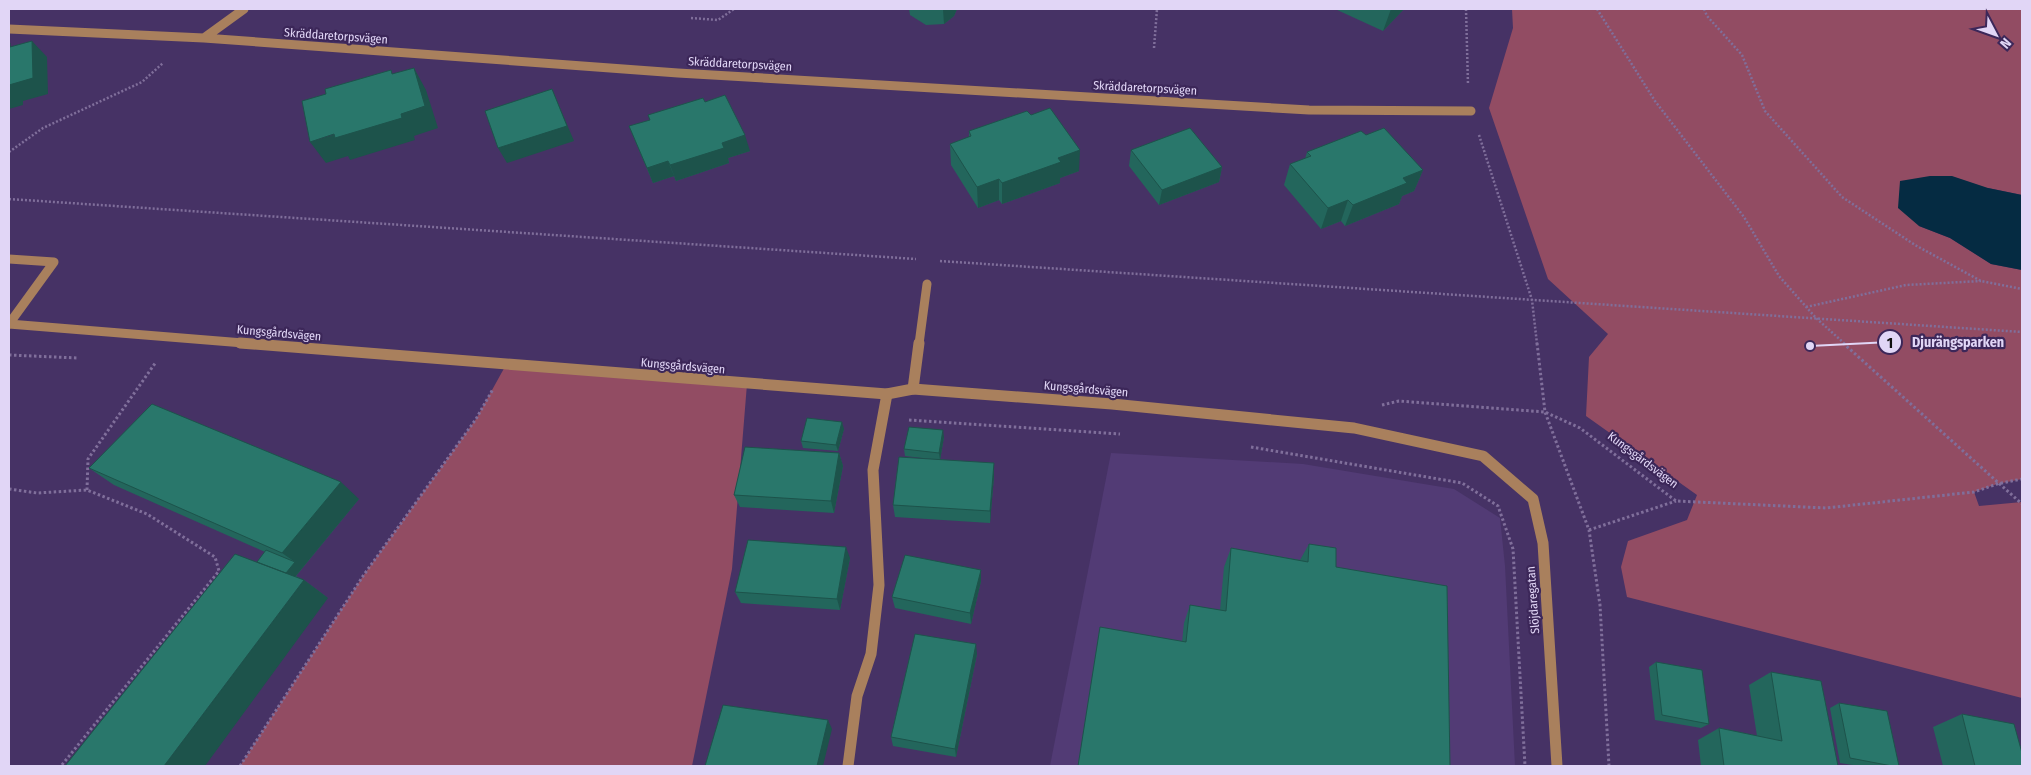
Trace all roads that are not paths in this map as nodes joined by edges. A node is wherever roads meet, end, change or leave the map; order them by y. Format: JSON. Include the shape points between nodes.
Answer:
{"nodes":[{"id":1,"x":244,"y":9,"type":"edge"},
{"id":2,"x":9,"y":29,"type":"edge"},
{"id":3,"x":204,"y":38,"type":"junction"},
{"id":4,"x":1471,"y":111,"type":"road end"},
{"id":5,"x":9,"y":259,"type":"edge"},
{"id":6,"x":927,"y":284,"type":"dead end"},
{"id":7,"x":9,"y":324,"type":"edge"},
{"id":8,"x":913,"y":388,"type":"junction"},
{"id":9,"x":887,"y":394,"type":"junction"},
{"id":10,"x":1483,"y":456,"type":"joint"},
{"id":11,"x":848,"y":766,"type":"edge"},
{"id":12,"x":1557,"y":766,"type":"edge"}],
"edges":[{"from":1,"to":3,"type":"street"},
{"from":2,"to":3,"type":"street","name":"Skräddaretorpsvägen"},
{"from":3,"to":4,"type":"street","name":"Skräddaretorpsvägen","via":[[668,73],[1270,108]]},
{"from":5,"to":7,"type":"street","via":[[54,262]]},
{"from":6,"to":8,"type":"street"},
{"from":7,"to":9,"type":"street","name":"Kungsgårdsvägen"},
{"from":8,"to":9,"type":"street","name":"Kungsgårdsvägen"},
{"from":8,"to":10,"type":"street","name":"Kungsgårdsvägen","via":[[1354,428]]},
{"from":9,"to":11,"type":"street","via":[[873,470],[880,585],[871,654],[857,696]]},
{"from":10,"to":12,"type":"street","name":"Slöjdaregatan","via":[[1533,499],[1543,543]]}]}
